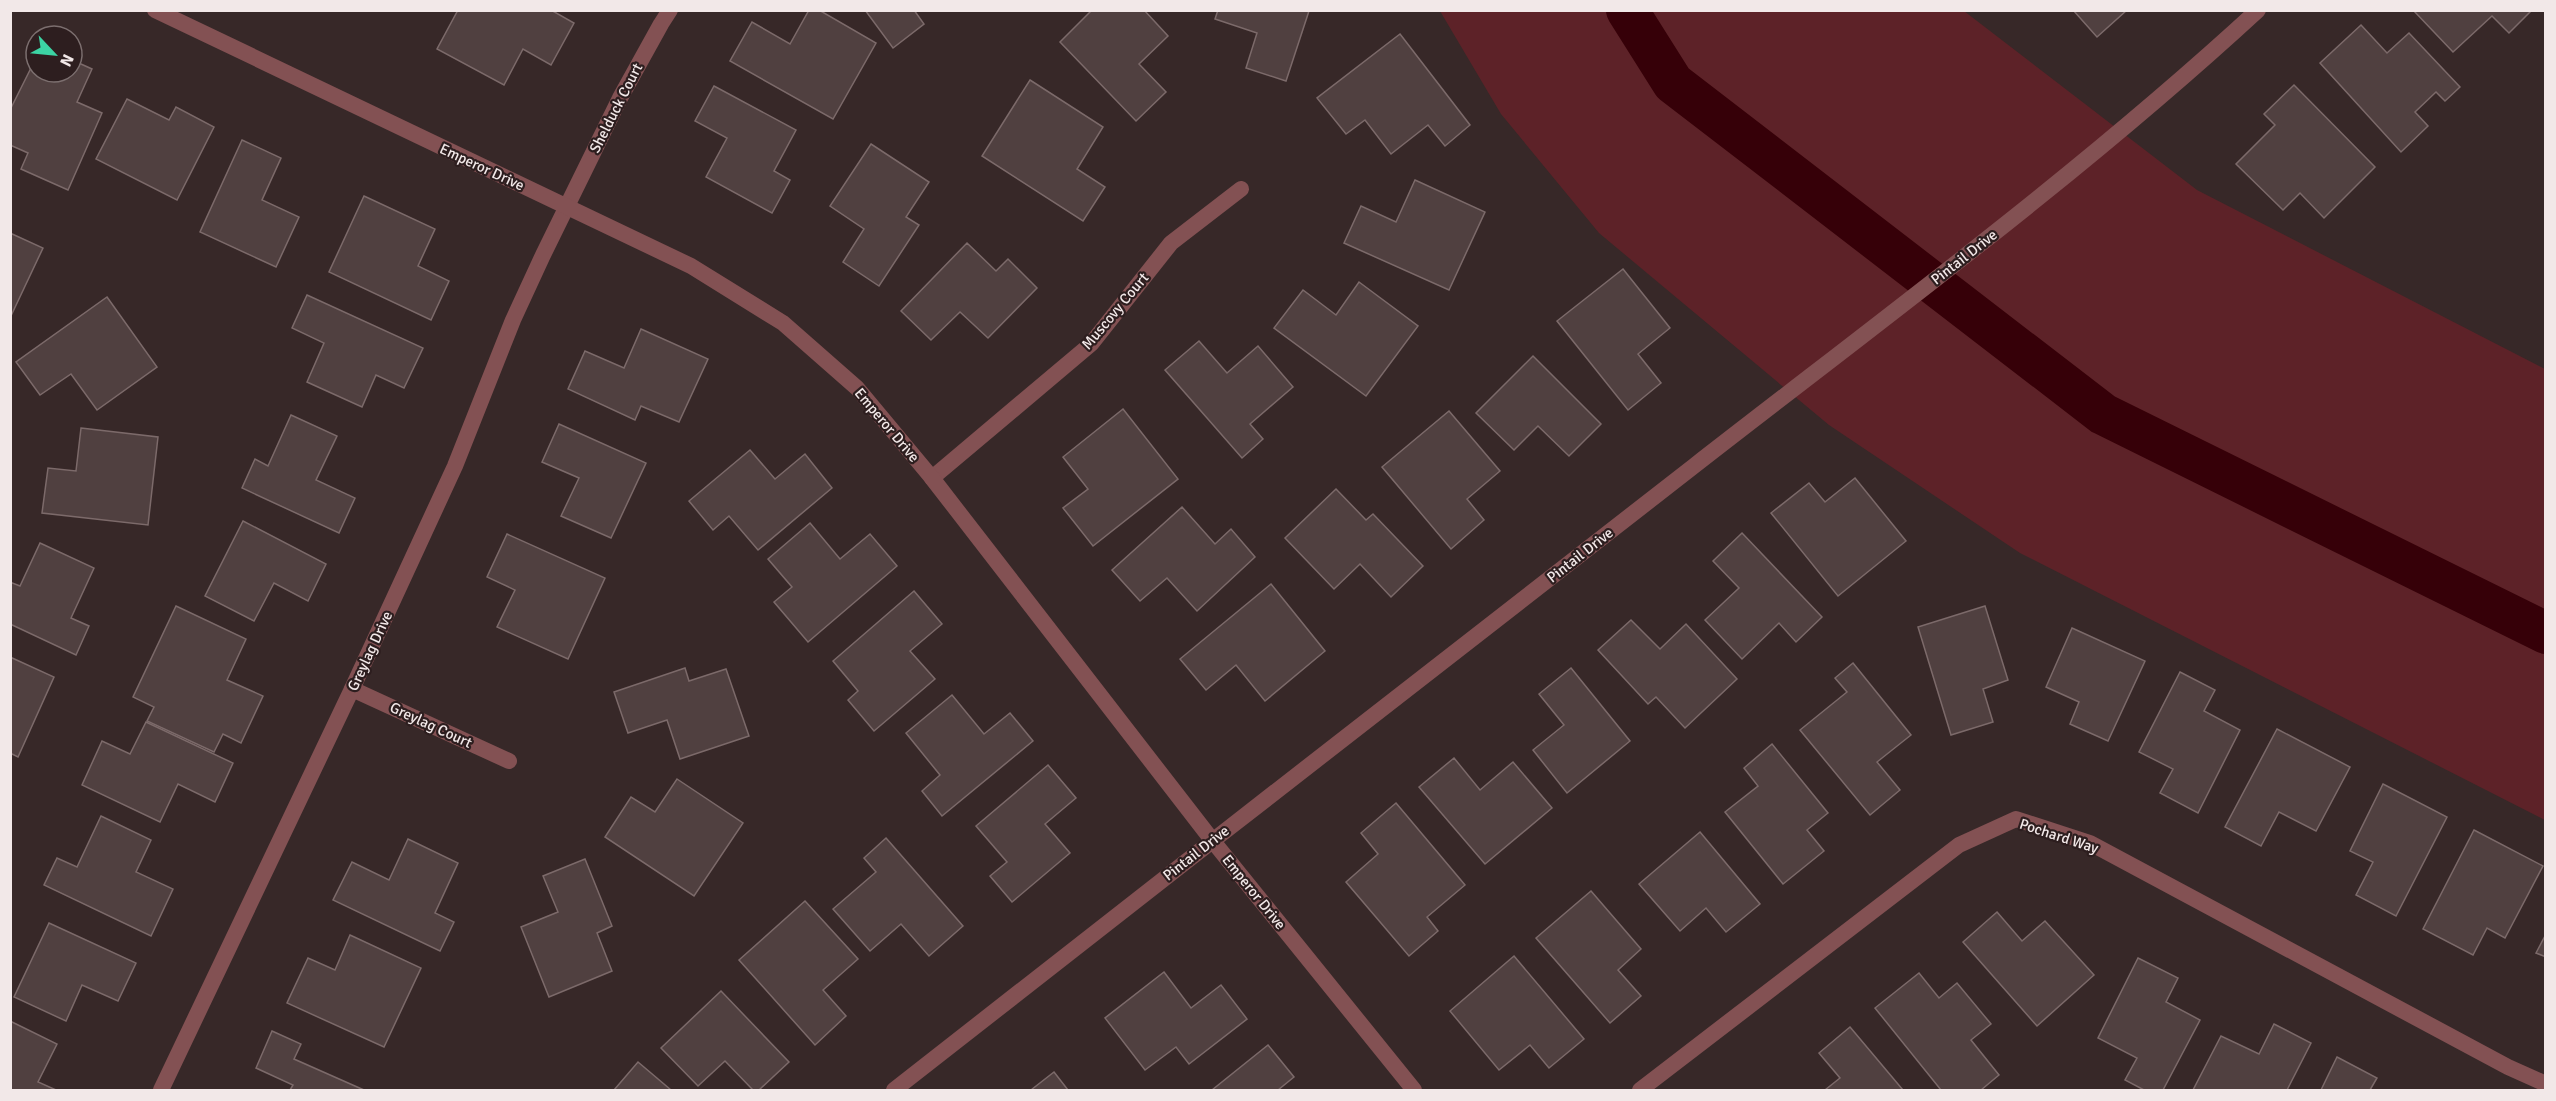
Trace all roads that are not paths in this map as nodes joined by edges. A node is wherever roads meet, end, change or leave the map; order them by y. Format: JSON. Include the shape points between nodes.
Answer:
{"nodes":[{"id":1,"x":155,"y":10,"type":"edge"},
{"id":2,"x":670,"y":10,"type":"edge"},
{"id":3,"x":2258,"y":10,"type":"edge"},
{"id":4,"x":1241,"y":189,"type":"dead end"},
{"id":5,"x":566,"y":207,"type":"junction"},
{"id":6,"x":932,"y":478,"type":"junction"},
{"id":7,"x":352,"y":689,"type":"junction"},
{"id":8,"x":509,"y":761,"type":"dead end"},
{"id":9,"x":1212,"y":840,"type":"junction"},
{"id":10,"x":2546,"y":1084,"type":"edge"},
{"id":11,"x":161,"y":1090,"type":"edge"},
{"id":12,"x":894,"y":1090,"type":"edge"},
{"id":13,"x":1413,"y":1090,"type":"edge"},
{"id":14,"x":1640,"y":1090,"type":"edge"}],
"edges":[{"from":1,"to":5,"type":"street","name":"Emperor Drive"},
{"from":2,"to":5,"type":"street","name":"Shelduck Court","via":[[620,98]]},
{"from":3,"to":9,"type":"street","name":"Pintail Drive","via":[[2190,73],[2010,221]]},
{"from":4,"to":6,"type":"street","name":"Muscovy Court","via":[[1171,243],[1091,344]]},
{"from":5,"to":6,"type":"street","name":"Emperor Drive","via":[[691,266],[783,323],[857,388]]},
{"from":5,"to":7,"type":"street","name":"Greylag Drive","via":[[513,320],[455,466]]},
{"from":6,"to":9,"type":"street","name":"Emperor Drive"},
{"from":7,"to":8,"type":"street","name":"Greylag Court"},
{"from":7,"to":11,"type":"street","name":"Greylag Drive"},
{"from":9,"to":12,"type":"street","name":"Pintail Drive"},
{"from":9,"to":13,"type":"street","name":"Emperor Drive"},
{"from":10,"to":14,"type":"street","name":"Pochard Way","via":[[2090,843],[2016,819],[1959,845]]}]}
